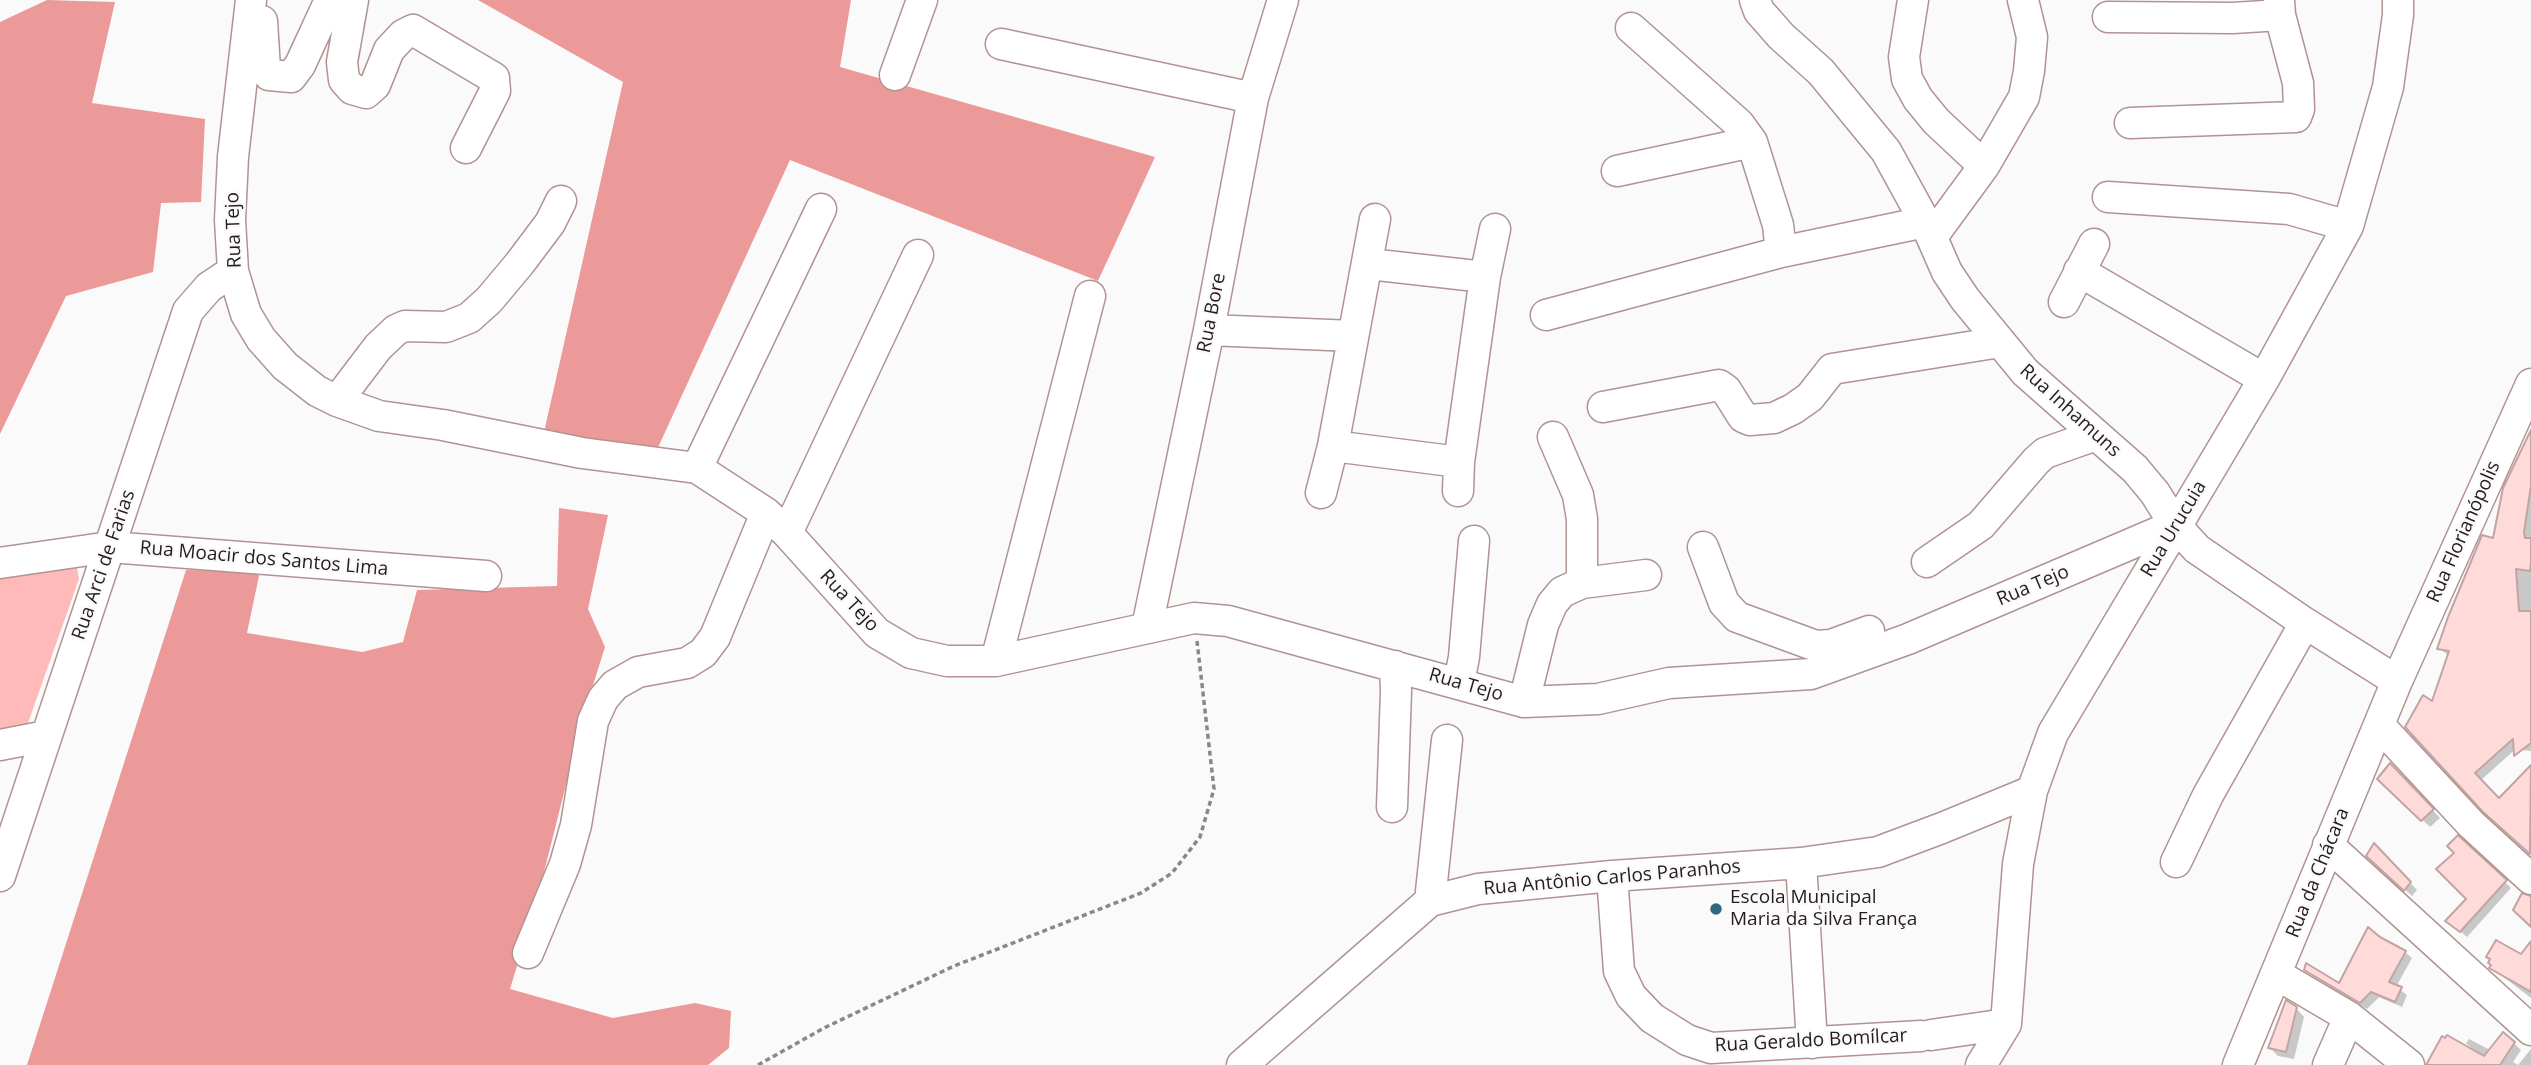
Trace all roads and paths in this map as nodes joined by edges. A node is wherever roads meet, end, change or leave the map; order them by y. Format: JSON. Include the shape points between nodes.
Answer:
{"nodes":[{"id":1,"x":251,"y":0,"type":"edge"},
{"id":2,"x":264,"y":0,"type":"edge"},
{"id":3,"x":330,"y":0,"type":"edge"},
{"id":4,"x":353,"y":0,"type":"edge"},
{"id":5,"x":922,"y":0,"type":"edge"},
{"id":6,"x":1283,"y":0,"type":"edge"},
{"id":7,"x":1913,"y":0,"type":"edge"},
{"id":8,"x":2023,"y":0,"type":"edge"},
{"id":9,"x":2398,"y":0,"type":"edge"},
{"id":10,"x":1757,"y":5,"type":"edge"},
{"id":11,"x":2279,"y":8,"type":"edge"},
{"id":12,"x":2108,"y":17,"type":"dead end"},
{"id":13,"x":1631,"y":28,"type":"dead end"},
{"id":14,"x":1001,"y":44,"type":"dead end"},
{"id":15,"x":895,"y":75,"type":"dead end"},
{"id":16,"x":1253,"y":98,"type":"junction"},
{"id":17,"x":2130,"y":123,"type":"dead end"},
{"id":18,"x":1752,"y":142,"type":"junction"},
{"id":19,"x":466,"y":148,"type":"dead end"},
{"id":20,"x":1984,"y":166,"type":"junction"},
{"id":21,"x":1617,"y":171,"type":"dead end"},
{"id":22,"x":2108,"y":197,"type":"dead end"},
{"id":23,"x":561,"y":201,"type":"dead end"},
{"id":24,"x":821,"y":209,"type":"dead end"},
{"id":25,"x":1375,"y":219,"type":"dead end"},
{"id":26,"x":2348,"y":226,"type":"junction"},
{"id":27,"x":1495,"y":229,"type":"dead end"},
{"id":28,"x":1928,"y":230,"type":"junction"},
{"id":29,"x":2094,"y":244,"type":"dead end"},
{"id":30,"x":1781,"y":253,"type":"junction"},
{"id":31,"x":918,"y":255,"type":"dead end"},
{"id":32,"x":1369,"y":264,"type":"junction"},
{"id":33,"x":233,"y":271,"type":"junction"},
{"id":34,"x":2079,"y":271,"type":"junction"},
{"id":35,"x":1485,"y":277,"type":"junction"},
{"id":36,"x":1090,"y":296,"type":"dead end"},
{"id":37,"x":2064,"y":302,"type":"dead end"},
{"id":38,"x":1546,"y":315,"type":"dead end"},
{"id":39,"x":1209,"y":330,"type":"junction"},
{"id":40,"x":1353,"y":336,"type":"junction"},
{"id":41,"x":2000,"y":342,"type":"junction"},
{"id":42,"x":2264,"y":379,"type":"junction"},
{"id":43,"x":2531,"y":384,"type":"edge"},
{"id":44,"x":337,"y":401,"type":"junction"},
{"id":45,"x":1602,"y":407,"type":"dead end"},
{"id":46,"x":2096,"y":435,"type":"junction"},
{"id":47,"x":1553,"y":437,"type":"dead end"},
{"id":48,"x":1333,"y":446,"type":"junction"},
{"id":49,"x":697,"y":468,"type":"junction"},
{"id":50,"x":1321,"y":494,"type":"dead end"},
{"id":51,"x":777,"y":523,"type":"junction"},
{"id":52,"x":2175,"y":525,"type":"junction"},
{"id":53,"x":1474,"y":541,"type":"dead end"},
{"id":54,"x":110,"y":547,"type":"junction"},
{"id":55,"x":1703,"y":547,"type":"dead end"},
{"id":56,"x":0,"y":562,"type":"edge"},
{"id":57,"x":1927,"y":562,"type":"dead end"},
{"id":58,"x":1646,"y":575,"type":"dead end"},
{"id":59,"x":486,"y":576,"type":"dead end"},
{"id":60,"x":1583,"y":583,"type":"junction"},
{"id":61,"x":1194,"y":618,"type":"junction"},
{"id":62,"x":2305,"y":623,"type":"junction"},
{"id":63,"x":1147,"y":627,"type":"junction"},
{"id":64,"x":1908,"y":639,"type":"junction"},
{"id":65,"x":996,"y":661,"type":"junction"},
{"id":66,"x":1395,"y":666,"type":"junction"},
{"id":67,"x":2397,"y":681,"type":"junction"},
{"id":68,"x":1459,"y":683,"type":"junction"},
{"id":69,"x":1524,"y":702,"type":"junction"},
{"id":70,"x":2378,"y":725,"type":"junction"},
{"id":71,"x":46,"y":736,"type":"junction"},
{"id":72,"x":1447,"y":740,"type":"dead end"},
{"id":73,"x":0,"y":745,"type":"edge"},
{"id":74,"x":2032,"y":791,"type":"junction"},
{"id":75,"x":1392,"y":807,"type":"dead end"},
{"id":76,"x":2328,"y":845,"type":"junction"},
{"id":77,"x":2176,"y":862,"type":"dead end"},
{"id":78,"x":1801,"y":863,"type":"junction"},
{"id":79,"x":0,"y":876,"type":"edge"},
{"id":80,"x":1612,"y":876,"type":"junction"},
{"id":81,"x":2531,"y":879,"type":"edge"},
{"id":82,"x":1430,"y":901,"type":"junction"},
{"id":83,"x":528,"y":953,"type":"dead end"},
{"id":84,"x":2276,"y":974,"type":"junction"},
{"id":85,"x":2349,"y":1017,"type":"junction"},
{"id":86,"x":2006,"y":1024,"type":"junction"},
{"id":87,"x":2531,"y":1030,"type":"edge"},
{"id":88,"x":1812,"y":1044,"type":"junction"},
{"id":89,"x":758,"y":1065,"type":"edge"},
{"id":90,"x":1242,"y":1065,"type":"edge"},
{"id":91,"x":1981,"y":1065,"type":"edge"},
{"id":92,"x":2238,"y":1065,"type":"edge"},
{"id":93,"x":2328,"y":1065,"type":"edge"},
{"id":94,"x":2409,"y":1065,"type":"edge"}],
"edges":[{"from":1,"to":33,"type":"street","name":"Rua Tejo","via":[[233,157]]},
{"from":2,"to":3,"type":"street","via":[[265,69],[269,75],[291,77]]},
{"from":4,"to":19,"type":"street","via":[[342,62],[344,80],[352,89],[366,93],[375,85],[388,50],[413,30],[494,78],[495,91]]},
{"from":5,"to":15,"type":"street"},
{"from":6,"to":16,"type":"street","name":"Rua Bore"},
{"from":7,"to":20,"type":"street","via":[[1904,57],[1907,79],[1936,121]]},
{"from":8,"to":20,"type":"street","via":[[2032,37],[2024,97]]},
{"from":9,"to":26,"type":"street","name":"Rua Urucuia","via":[[2388,87]]},
{"from":10,"to":28,"type":"street","name":"Rua Inhamuns","via":[[1781,36],[1821,72],[1886,151]]},
{"from":11,"to":12,"type":"street","via":[[2233,18]]},
{"from":11,"to":17,"type":"street","via":[[2296,72],[2299,109],[2293,118]]},
{"from":13,"to":18,"type":"street","via":[[1739,124]]},
{"from":14,"to":16,"type":"street"},
{"from":16,"to":39,"type":"street","name":"Rua Bore"},
{"from":18,"to":21,"type":"street"},
{"from":18,"to":30,"type":"street","via":[[1778,225]]},
{"from":20,"to":28,"type":"street"},
{"from":22,"to":26,"type":"street","via":[[2289,209]]},
{"from":23,"to":44,"type":"street","via":[[520,263],[469,318],[446,327],[396,330]]},
{"from":24,"to":49,"type":"street"},
{"from":25,"to":32,"type":"street"},
{"from":26,"to":42,"type":"street","name":"Rua Urucuia"},
{"from":27,"to":35,"type":"street"},
{"from":28,"to":30,"type":"street"},
{"from":28,"to":41,"type":"street","name":"Rua Inhamuns","via":[[1947,272]]},
{"from":29,"to":34,"type":"street"},
{"from":30,"to":38,"type":"street"},
{"from":31,"to":51,"type":"street"},
{"from":32,"to":35,"type":"street"},
{"from":32,"to":40,"type":"street"},
{"from":33,"to":44,"type":"street","name":"Rua Tejo","via":[[246,314],[261,339],[285,366]]},
{"from":33,"to":54,"type":"street","name":"Rua Arci de Farias","via":[[188,311]]},
{"from":34,"to":37,"type":"street"},
{"from":34,"to":42,"type":"street"},
{"from":35,"to":48,"type":"street","via":[[1458,477]]},
{"from":36,"to":65,"type":"street"},
{"from":39,"to":40,"type":"street"},
{"from":39,"to":63,"type":"street","name":"Rua Bore"},
{"from":40,"to":48,"type":"street"},
{"from":41,"to":45,"type":"street","via":[[1832,369],[1810,397],[1774,418],[1743,417],[1726,390],[1714,385]]},
{"from":41,"to":46,"type":"street","name":"Rua Inhamuns","via":[[2025,372]]},
{"from":42,"to":52,"type":"street","name":"Rua Urucuia"},
{"from":43,"to":67,"type":"street","name":"Rua Florianópolis"},
{"from":44,"to":49,"type":"street","name":"Rua Tejo","via":[[379,416],[582,453]]},
{"from":46,"to":52,"type":"street","name":"Rua Inhamuns","via":[[2135,470]]},
{"from":46,"to":57,"type":"street","via":[[2045,453],[1981,525]]},
{"from":47,"to":60,"type":"street","via":[[1578,495],[1583,519]]},
{"from":48,"to":50,"type":"street"},
{"from":49,"to":51,"type":"street","name":"Rua Tejo"},
{"from":51,"to":65,"type":"street","name":"Rua Tejo","via":[[877,633],[911,653],[947,661]]},
{"from":51,"to":83,"type":"street","via":[[703,653],[687,663],[638,672],[615,685],[603,699],[593,721],[565,864]]},
{"from":52,"to":62,"type":"street","name":"Rua Inhamuns","via":[[2197,549]]},
{"from":52,"to":64,"type":"street","name":"Rua Tejo"},
{"from":52,"to":74,"type":"street","name":"Rua Urucuia","via":[[2053,733]]},
{"from":53,"to":68,"type":"street"},
{"from":54,"to":56,"type":"street","name":"Rua Moacir dos Santos Lima"},
{"from":54,"to":59,"type":"street","name":"Rua Moacir dos Santos Lima"},
{"from":54,"to":71,"type":"street","name":"Rua Arci de Farias"},
{"from":55,"to":64,"type":"street","via":[[1724,603],[1737,617],[1816,646],[1880,628]]},
{"from":58,"to":60,"type":"street"},
{"from":60,"to":69,"type":"street","via":[[1552,604]]},
{"from":61,"to":63,"type":"street","name":"Rua Tejo"},
{"from":61,"to":66,"type":"street","name":"Rua Tejo","via":[[1228,621]]},
{"from":61,"to":89,"type":"path","via":[[1214,789],[1200,837],[1172,873],[1141,893],[954,966]]},
{"from":62,"to":67,"type":"street","name":"Rua Inhamuns"},
{"from":62,"to":77,"type":"street","via":[[2208,794]]},
{"from":63,"to":65,"type":"street","name":"Rua Tejo"},
{"from":64,"to":69,"type":"street","name":"Rua Tejo","via":[[1811,674],[1669,682],[1598,699]]},
{"from":66,"to":68,"type":"street","name":"Rua Tejo"},
{"from":66,"to":75,"type":"street"},
{"from":67,"to":70,"type":"street","name":"Rua da Chácara"},
{"from":68,"to":69,"type":"street","name":"Rua Tejo"},
{"from":70,"to":76,"type":"street","name":"Rua da Chácara"},
{"from":70,"to":81,"type":"street","via":[[2471,824]]},
{"from":71,"to":73,"type":"street"},
{"from":71,"to":79,"type":"street","name":"Rua Arci de Farias"},
{"from":72,"to":82,"type":"street"},
{"from":74,"to":78,"type":"street","name":"Rua Antônio Carlos Paranhos","via":[[1878,852]]},
{"from":74,"to":86,"type":"street","name":"Rua Urucuia","via":[[2018,864]]},
{"from":76,"to":84,"type":"street","name":"Rua da Chácara"},
{"from":76,"to":87,"type":"street"},
{"from":78,"to":80,"type":"street","name":"Rua Antônio Carlos Paranhos"},
{"from":78,"to":88,"type":"street"},
{"from":80,"to":82,"type":"street","name":"Rua Antônio Carlos Paranhos","via":[[1478,889]]},
{"from":80,"to":88,"type":"street","name":"Rua Geraldo Bomílcar","via":[[1619,971],[1631,996],[1652,1018],[1687,1040],[1711,1048]]},
{"from":82,"to":90,"type":"street","name":"Rua Antônio Carlos Paranhos"},
{"from":84,"to":85,"type":"street"},
{"from":84,"to":92,"type":"street","name":"Rua da Chácara"},
{"from":85,"to":93,"type":"street"},
{"from":85,"to":94,"type":"street"},
{"from":86,"to":88,"type":"street","name":"Rua Geraldo Bomílcar"},
{"from":86,"to":91,"type":"street","name":"Rua Urucuia"}]}
